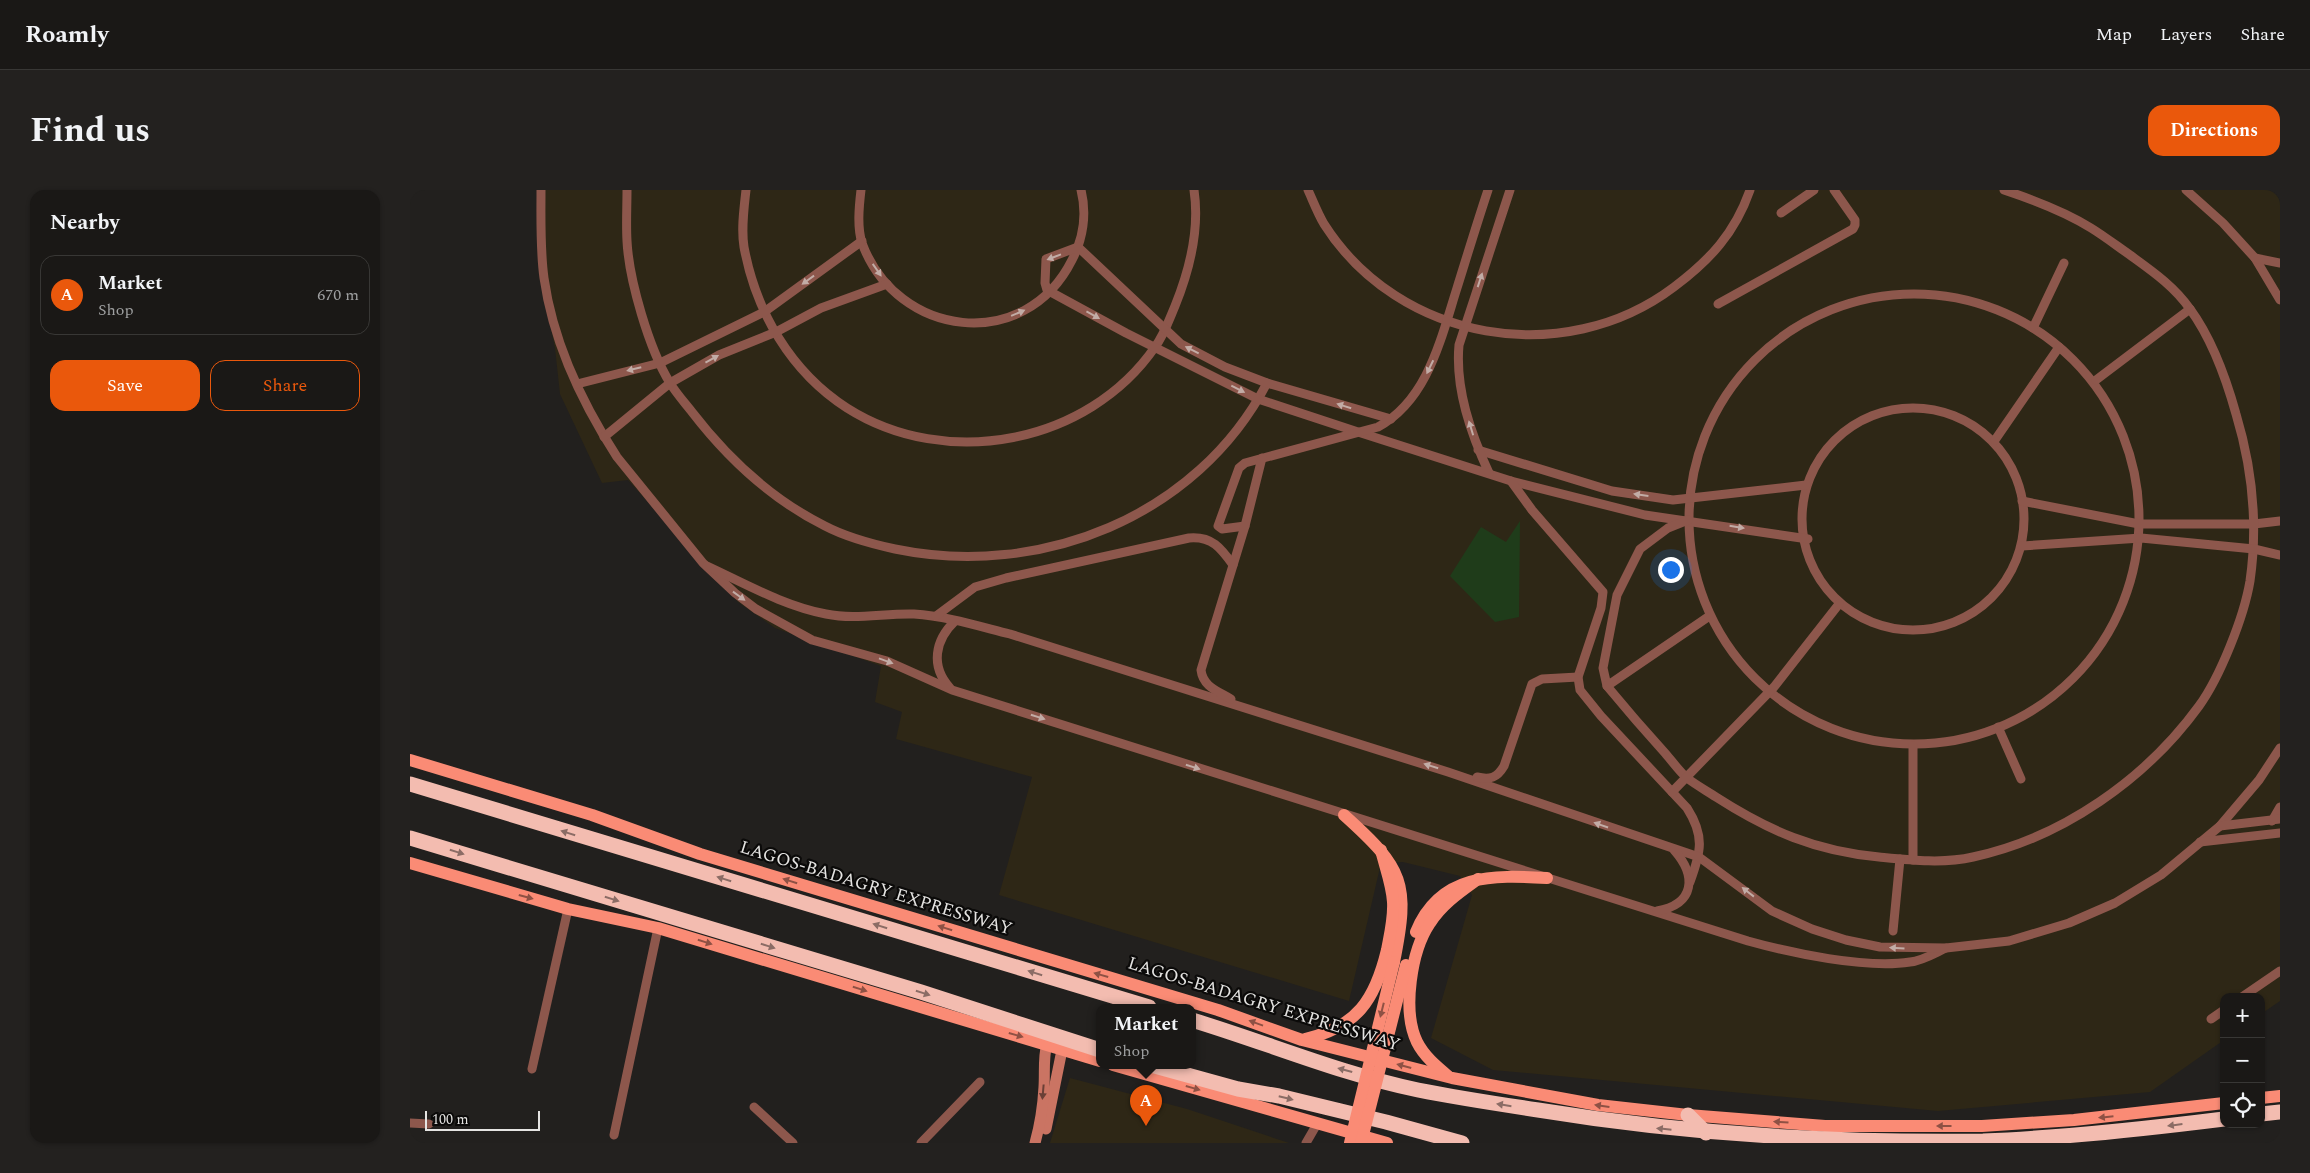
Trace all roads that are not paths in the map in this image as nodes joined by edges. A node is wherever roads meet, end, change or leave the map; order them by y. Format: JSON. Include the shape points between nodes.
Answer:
{"nodes":[{"id":1,"x":541,"y":190,"type":"edge"},
{"id":2,"x":627,"y":190,"type":"edge"},
{"id":3,"x":746,"y":190,"type":"edge"},
{"id":4,"x":861,"y":190,"type":"edge"},
{"id":5,"x":1081,"y":190,"type":"edge"},
{"id":6,"x":1194,"y":190,"type":"edge"},
{"id":7,"x":1308,"y":190,"type":"edge"},
{"id":8,"x":1488,"y":190,"type":"edge"},
{"id":9,"x":1510,"y":190,"type":"edge"},
{"id":10,"x":1750,"y":190,"type":"edge"},
{"id":11,"x":1814,"y":190,"type":"edge"},
{"id":12,"x":1834,"y":190,"type":"edge"},
{"id":13,"x":2004,"y":190,"type":"edge"},
{"id":14,"x":2186,"y":190,"type":"edge"},
{"id":15,"x":1781,"y":213,"type":"dead end"},
{"id":16,"x":862,"y":241,"type":"junction"},
{"id":17,"x":1078,"y":248,"type":"junction"},
{"id":18,"x":2255,"y":258,"type":"junction"},
{"id":19,"x":2064,"y":263,"type":"dead end"},
{"id":20,"x":2280,"y":263,"type":"edge"},
{"id":21,"x":887,"y":284,"type":"junction"},
{"id":22,"x":1051,"y":292,"type":"junction"},
{"id":23,"x":2280,"y":300,"type":"edge"},
{"id":24,"x":1718,"y":304,"type":"dead end"},
{"id":25,"x":2190,"y":309,"type":"junction"},
{"id":26,"x":764,"y":312,"type":"junction"},
{"id":27,"x":1446,"y":321,"type":"junction"},
{"id":28,"x":1465,"y":327,"type":"junction"},
{"id":29,"x":1166,"y":328,"type":"junction"},
{"id":30,"x":2033,"y":328,"type":"junction"},
{"id":31,"x":776,"y":332,"type":"junction"},
{"id":32,"x":1155,"y":347,"type":"junction"},
{"id":33,"x":2059,"y":347,"type":"junction"},
{"id":34,"x":660,"y":363,"type":"junction"},
{"id":35,"x":2096,"y":380,"type":"junction"},
{"id":36,"x":670,"y":383,"type":"junction"},
{"id":37,"x":1267,"y":383,"type":"junction"},
{"id":38,"x":577,"y":384,"type":"junction"},
{"id":39,"x":1258,"y":399,"type":"junction"},
{"id":40,"x":1391,"y":420,"type":"junction"},
{"id":41,"x":1358,"y":432,"type":"junction"},
{"id":42,"x":604,"y":437,"type":"junction"},
{"id":43,"x":1995,"y":440,"type":"junction"},
{"id":44,"x":1478,"y":450,"type":"junction"},
{"id":45,"x":1262,"y":458,"type":"junction"},
{"id":46,"x":1489,"y":473,"type":"junction"},
{"id":47,"x":1511,"y":481,"type":"junction"},
{"id":48,"x":1806,"y":484,"type":"junction"},
{"id":49,"x":1689,"y":496,"type":"junction"},
{"id":50,"x":2022,"y":501,"type":"junction"},
{"id":51,"x":1688,"y":520,"type":"junction"},
{"id":52,"x":2280,"y":521,"type":"edge"},
{"id":53,"x":2139,"y":524,"type":"junction"},
{"id":54,"x":2254,"y":524,"type":"junction"},
{"id":55,"x":1245,"y":526,"type":"junction"},
{"id":56,"x":2141,"y":538,"type":"junction"},
{"id":57,"x":1808,"y":539,"type":"junction"},
{"id":58,"x":2022,"y":546,"type":"junction"},
{"id":59,"x":2254,"y":549,"type":"junction"},
{"id":60,"x":2280,"y":554,"type":"edge"},
{"id":61,"x":703,"y":563,"type":"junction"},
{"id":62,"x":1233,"y":565,"type":"junction"},
{"id":63,"x":1839,"y":604,"type":"junction"},
{"id":64,"x":936,"y":616,"type":"junction"},
{"id":65,"x":1708,"y":617,"type":"junction"},
{"id":66,"x":955,"y":621,"type":"junction"},
{"id":67,"x":1578,"y":677,"type":"junction"},
{"id":68,"x":1607,"y":686,"type":"junction"},
{"id":69,"x":952,"y":690,"type":"junction"},
{"id":70,"x":1766,"y":694,"type":"junction"},
{"id":71,"x":1246,"y":708,"type":"junction"},
{"id":72,"x":1998,"y":727,"type":"junction"},
{"id":73,"x":1913,"y":746,"type":"junction"},
{"id":74,"x":2280,"y":748,"type":"edge"},
{"id":75,"x":410,"y":760,"type":"edge"},
{"id":76,"x":1448,"y":772,"type":"junction"},
{"id":77,"x":1687,"y":778,"type":"junction"},
{"id":78,"x":2021,"y":778,"type":"dead end"},
{"id":79,"x":410,"y":784,"type":"edge"},
{"id":80,"x":1672,"y":792,"type":"junction"},
{"id":81,"x":2280,"y":807,"type":"edge"},
{"id":82,"x":1344,"y":815,"type":"junction"},
{"id":83,"x":2276,"y":820,"type":"edge"},
{"id":84,"x":2220,"y":826,"type":"junction"},
{"id":85,"x":2280,"y":833,"type":"edge"},
{"id":86,"x":410,"y":838,"type":"edge"},
{"id":87,"x":2199,"y":842,"type":"junction"},
{"id":88,"x":1673,"y":849,"type":"junction"},
{"id":89,"x":1381,"y":850,"type":"junction"},
{"id":90,"x":1699,"y":857,"type":"junction"},
{"id":91,"x":1900,"y":859,"type":"junction"},
{"id":92,"x":1913,"y":860,"type":"junction"},
{"id":93,"x":410,"y":863,"type":"edge"},
{"id":94,"x":1547,"y":878,"type":"junction"},
{"id":95,"x":1478,"y":879,"type":"junction"},
{"id":96,"x":1690,"y":882,"type":"junction"},
{"id":97,"x":568,"y":909,"type":"junction"},
{"id":98,"x":1654,"y":912,"type":"junction"},
{"id":99,"x":658,"y":928,"type":"junction"},
{"id":100,"x":1892,"y":931,"type":"dead end"},
{"id":101,"x":1946,"y":948,"type":"junction"},
{"id":102,"x":1400,"y":964,"type":"junction"},
{"id":103,"x":2280,"y":971,"type":"edge"},
{"id":104,"x":2248,"y":993,"type":"edge"},
{"id":105,"x":1139,"y":1004,"type":"edge"},
{"id":106,"x":2220,"y":1012,"type":"edge"},
{"id":107,"x":2211,"y":1018,"type":"dead end"},
{"id":108,"x":1196,"y":1021,"type":"edge"},
{"id":109,"x":1302,"y":1040,"type":"junction"},
{"id":110,"x":1047,"y":1043,"type":"junction"},
{"id":111,"x":1096,"y":1049,"type":"edge"},
{"id":112,"x":1062,"y":1050,"type":"junction"},
{"id":113,"x":1096,"y":1060,"type":"edge"},
{"id":114,"x":532,"y":1069,"type":"dead end"},
{"id":115,"x":1126,"y":1069,"type":"edge"},
{"id":116,"x":1166,"y":1069,"type":"edge"},
{"id":117,"x":1452,"y":1078,"type":"junction"},
{"id":118,"x":980,"y":1082,"type":"dead end"},
{"id":119,"x":2280,"y":1096,"type":"edge"},
{"id":120,"x":2265,"y":1098,"type":"edge"},
{"id":121,"x":2220,"y":1103,"type":"edge"},
{"id":122,"x":754,"y":1107,"type":"dead end"},
{"id":123,"x":2280,"y":1112,"type":"edge"},
{"id":124,"x":2265,"y":1114,"type":"edge"},
{"id":125,"x":1688,"y":1115,"type":"junction"},
{"id":126,"x":2220,"y":1119,"type":"edge"},
{"id":127,"x":410,"y":1123,"type":"edge"},
{"id":128,"x":429,"y":1124,"type":"dead end"},
{"id":129,"x":1317,"y":1124,"type":"junction"},
{"id":130,"x":1706,"y":1133,"type":"junction"},
{"id":131,"x":614,"y":1135,"type":"dead end"},
{"id":132,"x":792,"y":1143,"type":"edge"},
{"id":133,"x":921,"y":1143,"type":"edge"},
{"id":134,"x":1035,"y":1143,"type":"edge"},
{"id":135,"x":1043,"y":1143,"type":"edge"},
{"id":136,"x":1306,"y":1143,"type":"edge"},
{"id":137,"x":1350,"y":1143,"type":"edge"},
{"id":138,"x":1361,"y":1143,"type":"edge"},
{"id":139,"x":1387,"y":1143,"type":"edge"},
{"id":140,"x":1462,"y":1143,"type":"edge"}],
"edges":[{"from":1,"to":38,"type":"street","via":[[544,278],[559,338]]},
{"from":2,"to":34,"type":"street","via":[[627,243],[634,281]]},
{"from":3,"to":26,"type":"street","via":[[744,246]]},
{"from":4,"to":16,"type":"street"},
{"from":5,"to":17,"type":"street","via":[[1084,224]]},
{"from":6,"to":29,"type":"street","via":[[1196,201],[1190,265]]},
{"from":7,"to":27,"type":"street","via":[[1324,224],[1349,256],[1373,279],[1405,302]]},
{"from":8,"to":27,"type":"street"},
{"from":28,"to":9,"type":"street","one_way":true},
{"from":10,"to":28,"type":"street","via":[[1732,228],[1717,250],[1693,273],[1637,311],[1602,325],[1568,333],[1531,336]]},
{"from":11,"to":15,"type":"street"},
{"from":12,"to":24,"type":"street","via":[[1855,220],[1853,229]]},
{"from":13,"to":25,"type":"street","via":[[2091,228],[2162,278]]},
{"from":14,"to":18,"type":"street"},
{"from":16,"to":21,"type":"street","one_way":true,"via":[[874,267]]},
{"from":16,"to":26,"type":"street","one_way":true},
{"from":17,"to":22,"type":"street"},
{"from":17,"to":22,"type":"street","one_way":true,"via":[[1046,259],[1045,283]]},
{"from":17,"to":29,"type":"street"},
{"from":18,"to":20,"type":"street"},
{"from":18,"to":23,"type":"street"},
{"from":19,"to":30,"type":"street"},
{"from":21,"to":22,"type":"street","one_way":true,"via":[[911,307],[951,322],[966,323],[998,321],[1040,302]]},
{"from":21,"to":31,"type":"street","via":[[822,308]]},
{"from":22,"to":32,"type":"street","one_way":true},
{"from":25,"to":35,"type":"street"},
{"from":25,"to":54,"type":"street","via":[[2228,386],[2242,435]]},
{"from":26,"to":31,"type":"street"},
{"from":26,"to":34,"type":"street"},
{"from":27,"to":28,"type":"street"},
{"from":27,"to":40,"type":"street","one_way":true,"via":[[1426,374],[1403,409]]},
{"from":44,"to":28,"type":"street","one_way":true,"via":[[1466,411],[1459,369],[1459,345]]},
{"from":29,"to":32,"type":"street"},
{"from":37,"to":29,"type":"street","one_way":true,"via":[[1225,367],[1181,344]]},
{"from":30,"to":33,"type":"street"},
{"from":30,"to":49,"type":"street","via":[[1996,309],[1955,298],[1913,294],[1871,298],[1830,310],[1773,345],[1732,387],[1710,423],[1696,462]]},
{"from":31,"to":32,"type":"street","via":[[785,350],[803,370],[846,407],[886,427],[952,442],[1013,438],[1068,420],[1112,393]]},
{"from":36,"to":31,"type":"street","one_way":true,"via":[[719,355]]},
{"from":32,"to":39,"type":"street","one_way":true},
{"from":33,"to":35,"type":"street"},
{"from":33,"to":43,"type":"street"},
{"from":34,"to":36,"type":"street"},
{"from":34,"to":38,"type":"street","one_way":true},
{"from":35,"to":53,"type":"street","via":[[2126,441],[2137,480]]},
{"from":36,"to":39,"type":"street","via":[[742,470],[773,495],[826,527],[874,544],[928,555],[957,556],[1027,553],[1080,539],[1127,520],[1166,496],[1199,468],[1231,435]]},
{"from":36,"to":42,"type":"street"},
{"from":37,"to":39,"type":"street"},
{"from":40,"to":37,"type":"street","one_way":true},
{"from":38,"to":42,"type":"street"},
{"from":39,"to":41,"type":"street"},
{"from":40,"to":41,"type":"street"},
{"from":41,"to":45,"type":"street"},
{"from":41,"to":46,"type":"street"},
{"from":42,"to":61,"type":"street"},
{"from":43,"to":48,"type":"street","via":[[1967,422],[1936,410],[1904,408],[1872,415],[1843,432],[1820,455]]},
{"from":43,"to":50,"type":"street","via":[[2015,476]]},
{"from":44,"to":46,"type":"street"},
{"from":49,"to":44,"type":"street","one_way":true,"via":[[1673,500],[1612,491]]},
{"from":45,"to":55,"type":"street"},
{"from":45,"to":55,"type":"street","via":[[1239,468],[1218,526],[1222,529]]},
{"from":46,"to":47,"type":"street"},
{"from":47,"to":51,"type":"street","via":[[1645,515]]},
{"from":47,"to":67,"type":"street","via":[[1603,592],[1601,608]]},
{"from":48,"to":49,"type":"street"},
{"from":48,"to":57,"type":"street"},
{"from":49,"to":51,"type":"street"},
{"from":50,"to":53,"type":"street"},
{"from":50,"to":58,"type":"street"},
{"from":51,"to":57,"type":"street","one_way":true},
{"from":51,"to":65,"type":"street","via":[[1697,582]]},
{"from":51,"to":68,"type":"street","via":[[1668,528],[1640,549],[1617,596],[1602,668]]},
{"from":52,"to":54,"type":"street"},
{"from":53,"to":54,"type":"street"},
{"from":53,"to":56,"type":"street"},
{"from":54,"to":59,"type":"street"},
{"from":55,"to":62,"type":"street"},
{"from":56,"to":58,"type":"street"},
{"from":56,"to":59,"type":"street"},
{"from":56,"to":72,"type":"street","via":[[2123,604],[2107,636],[2086,665],[2075,679],[2031,711]]},
{"from":57,"to":63,"type":"street","via":[[1818,579]]},
{"from":58,"to":63,"type":"street","via":[[2002,587],[1968,616],[1948,625],[1924,630],[1879,626]]},
{"from":59,"to":60,"type":"street"},
{"from":59,"to":92,"type":"street","via":[[2249,585],[2237,627],[2218,671],[2201,704],[2142,768],[2064,824],[2020,844],[1970,858]]},
{"from":61,"to":64,"type":"street","via":[[781,601],[828,615]]},
{"from":61,"to":69,"type":"street","one_way":true,"via":[[722,583],[756,609],[812,640],[887,661]]},
{"from":62,"to":64,"type":"street","via":[[1216,544],[1205,538],[1189,538],[975,587]]},
{"from":62,"to":71,"type":"street","via":[[1201,670],[1209,687]]},
{"from":63,"to":70,"type":"street"},
{"from":64,"to":66,"type":"street"},
{"from":65,"to":68,"type":"street"},
{"from":65,"to":70,"type":"street","via":[[1738,662]]},
{"from":66,"to":69,"type":"street","via":[[942,636],[937,652],[941,676]]},
{"from":66,"to":71,"type":"street","via":[[1010,634]]},
{"from":67,"to":76,"type":"street","via":[[1542,679],[1532,684],[1499,774],[1488,779]]},
{"from":67,"to":80,"type":"street","via":[[1584,696]]},
{"from":68,"to":77,"type":"street"},
{"from":69,"to":82,"type":"street","one_way":true},
{"from":70,"to":73,"type":"street","via":[[1837,730]]},
{"from":70,"to":77,"type":"street"},
{"from":76,"to":71,"type":"street","one_way":true},
{"from":72,"to":73,"type":"street","via":[[1958,739]]},
{"from":72,"to":78,"type":"street"},
{"from":73,"to":92,"type":"street"},
{"from":74,"to":84,"type":"street","via":[[2259,780]]},
{"from":109,"to":75,"type":"main road","name":"LAGOS-BADAGRY EXPRESSWAY","one_way":true,"via":[[1218,1010],[700,854],[592,815]]},
{"from":88,"to":76,"type":"street","one_way":true},
{"from":77,"to":80,"type":"street"},
{"from":77,"to":91,"type":"street","via":[[1744,815],[1796,840],[1851,855]]},
{"from":105,"to":79,"type":"highway","name":"LAGOS-BADAGRY EXPRESSWAY","one_way":true},
{"from":80,"to":90,"type":"street","via":[[1693,818],[1700,838]]},
{"from":81,"to":83,"type":"street"},
{"from":82,"to":89,"type":"main road"},
{"from":82,"to":94,"type":"street"},
{"from":83,"to":84,"type":"street"},
{"from":84,"to":87,"type":"street"},
{"from":85,"to":87,"type":"street"},
{"from":86,"to":111,"type":"highway","one_way":true,"via":[[921,992]]},
{"from":87,"to":101,"type":"street","via":[[2153,879],[2115,903],[2070,923],[2009,941]]},
{"from":88,"to":90,"type":"street"},
{"from":88,"to":96,"type":"street","via":[[1685,865]]},
{"from":89,"to":102,"type":"main road","via":[[1397,875],[1402,899]]},
{"from":89,"to":109,"type":"main road","via":[[1393,910],[1380,976],[1369,998],[1351,1020],[1329,1032]]},
{"from":90,"to":96,"type":"street"},
{"from":101,"to":90,"type":"street","one_way":true,"via":[[1880,947],[1812,929],[1772,910]]},
{"from":91,"to":92,"type":"street"},
{"from":91,"to":100,"type":"street"},
{"from":93,"to":97,"type":"main road","one_way":true},
{"from":94,"to":95,"type":"main road","via":[[1500,876]]},
{"from":94,"to":98,"type":"street"},
{"from":95,"to":102,"type":"main road","via":[[1448,891],[1429,908]]},
{"from":95,"to":117,"type":"main road","via":[[1451,899],[1429,924],[1417,952],[1410,987],[1411,1016],[1417,1041],[1429,1059]]},
{"from":96,"to":98,"type":"street","via":[[1675,906]]},
{"from":97,"to":99,"type":"main road"},
{"from":97,"to":114,"type":"street"},
{"from":98,"to":101,"type":"street","via":[[1778,950],[1851,961],[1912,962]]},
{"from":99,"to":110,"type":"main road","one_way":true},
{"from":99,"to":131,"type":"street"},
{"from":102,"to":137,"type":"main road","one_way":true,"bridge":true},
{"from":102,"to":138,"type":"main road","bridge":true},
{"from":103,"to":104,"type":"street"},
{"from":106,"to":107,"type":"street"},
{"from":130,"to":108,"type":"highway","name":"LAGOS-BADAGRY EXPRESSWAY","one_way":true,"via":[[1635,1126],[1417,1090],[1338,1069]]},
{"from":117,"to":109,"type":"main road","name":"LAGOS-BADAGRY EXPRESSWAY","one_way":true},
{"from":110,"to":112,"type":"main road"},
{"from":110,"to":134,"type":"main road","one_way":true,"via":[[1041,1118]]},
{"from":112,"to":113,"type":"main road"},
{"from":112,"to":135,"type":"main road"},
{"from":115,"to":129,"type":"main road","one_way":true},
{"from":116,"to":140,"type":"highway","one_way":true},
{"from":125,"to":117,"type":"main road","name":"LAGOS-BADAGRY EXPRESSWAY","one_way":true,"via":[[1598,1105]]},
{"from":118,"to":133,"type":"street"},
{"from":119,"to":120,"type":"main road"},
{"from":121,"to":125,"type":"main road","name":"LAGOS-BADAGRY EXPRESSWAY","one_way":true,"via":[[2074,1120],[1982,1126],[1825,1126]]},
{"from":122,"to":132,"type":"street"},
{"from":123,"to":124,"type":"highway"},
{"from":125,"to":130,"type":"highway"},
{"from":126,"to":130,"type":"highway","name":"LAGOS-BADAGRY EXPRESSWAY","one_way":true,"via":[[2064,1137],[1980,1141],[1829,1141]]},
{"from":127,"to":128,"type":"street"},
{"from":129,"to":136,"type":"street"},
{"from":129,"to":139,"type":"main road"}]}
